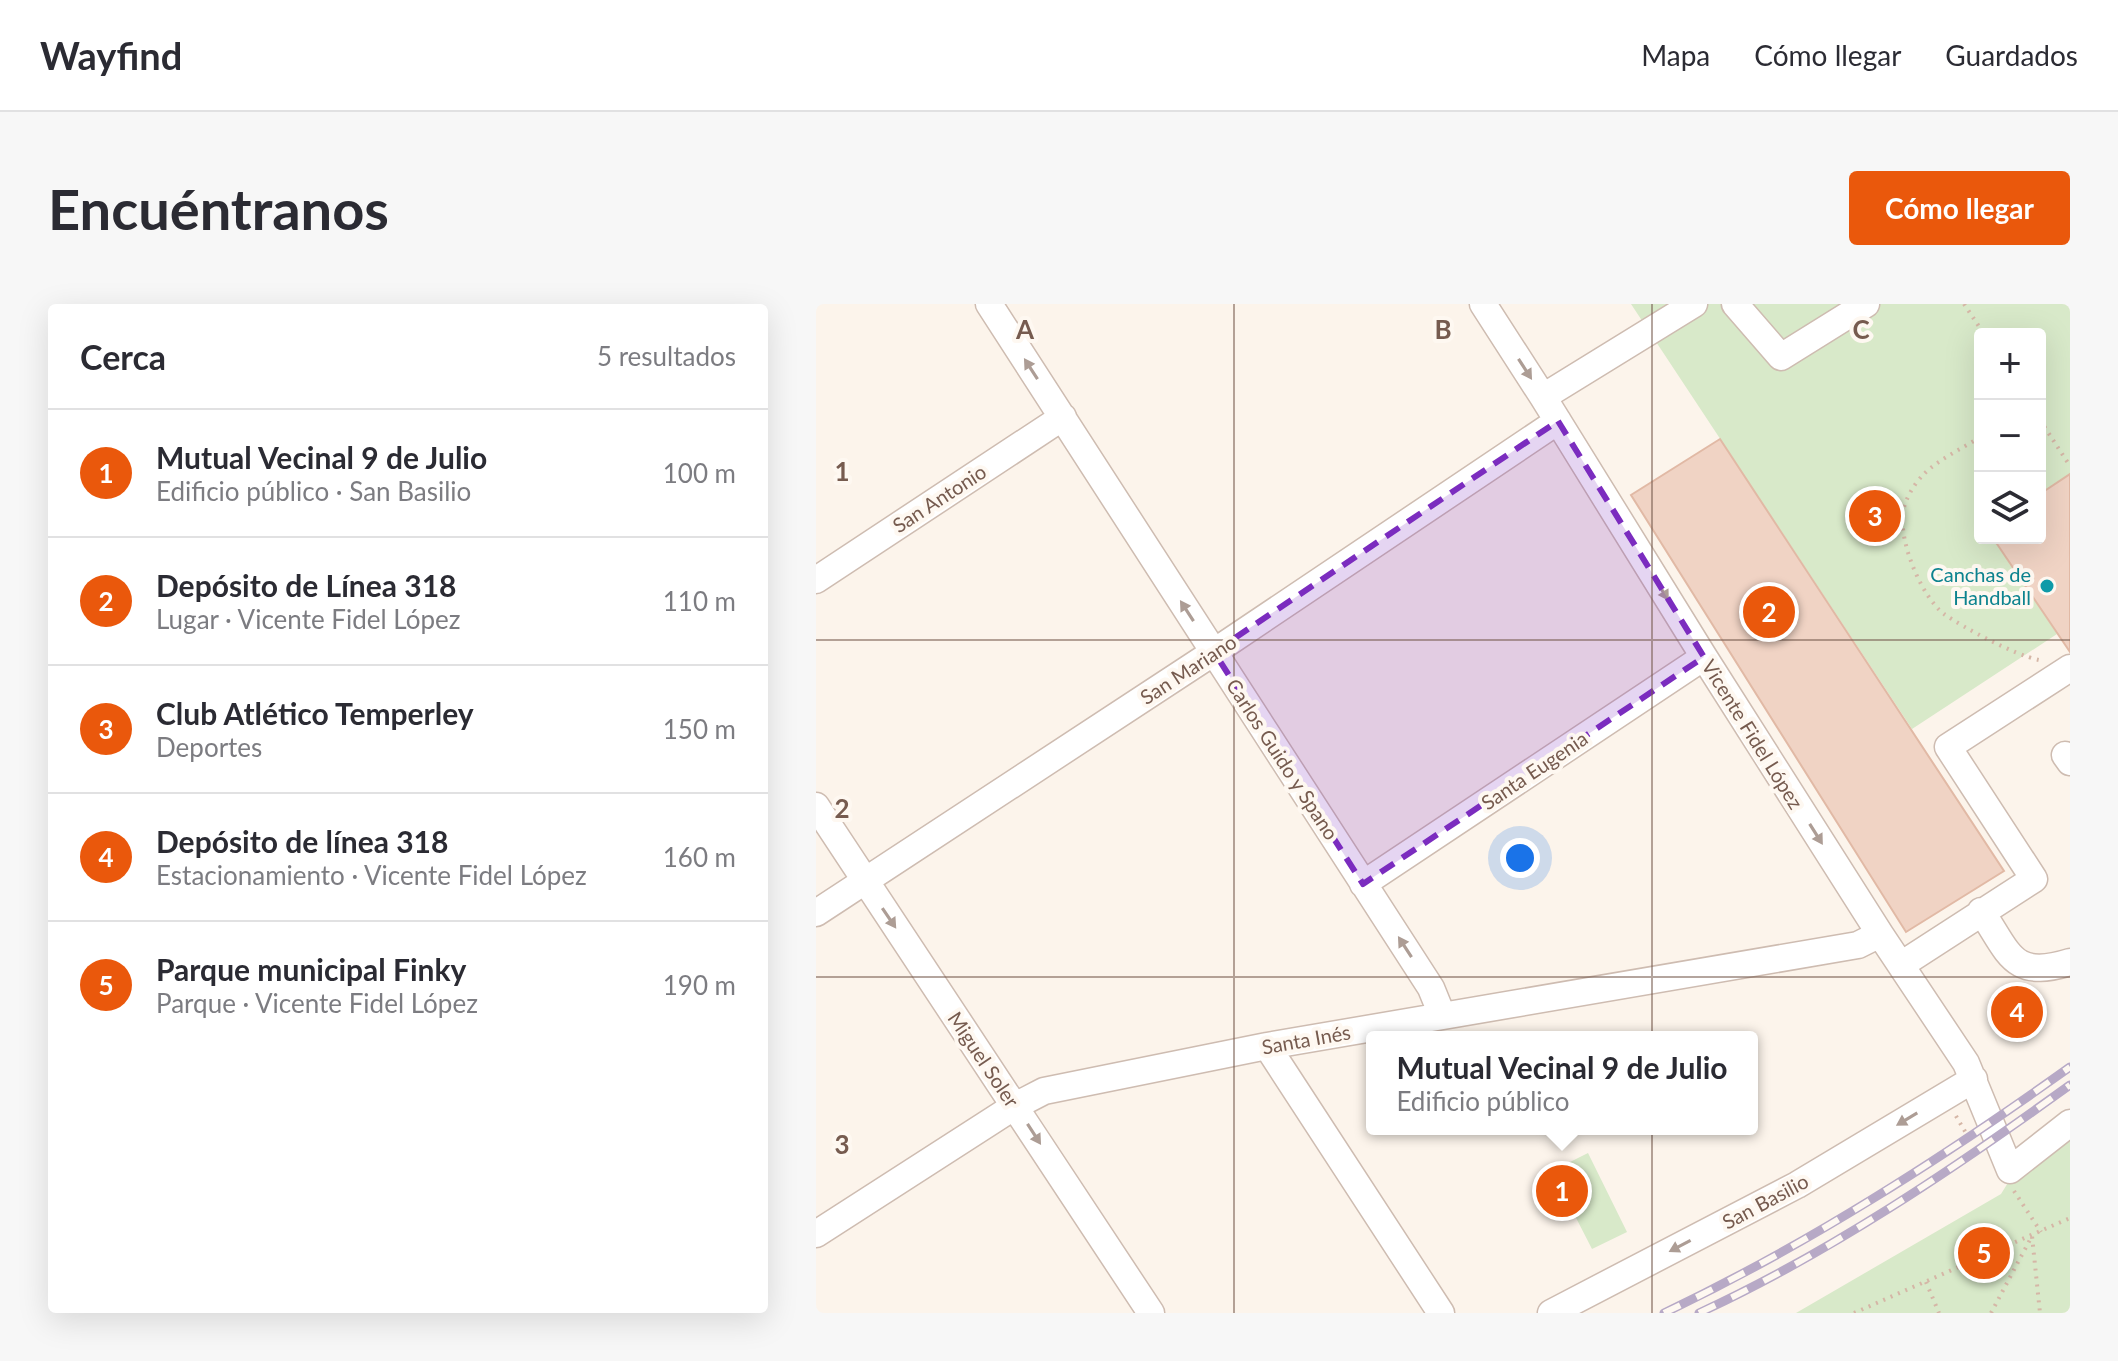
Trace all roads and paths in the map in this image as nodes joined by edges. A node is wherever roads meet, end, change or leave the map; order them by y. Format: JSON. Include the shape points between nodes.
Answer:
{"nodes":[{"id":1,"x":989,"y":304,"type":"edge"},
{"id":2,"x":1483,"y":304,"type":"edge"},
{"id":3,"x":1694,"y":304,"type":"edge"},
{"id":4,"x":1866,"y":304,"type":"edge"},
{"id":5,"x":1964,"y":304,"type":"edge"},
{"id":6,"x":1748,"y":308,"type":"edge"},
{"id":7,"x":1980,"y":328,"type":"edge"},
{"id":8,"x":1543,"y":397,"type":"junction"},
{"id":9,"x":1063,"y":417,"type":"junction"},
{"id":10,"x":1558,"y":421,"type":"junction"},
{"id":11,"x":2046,"y":429,"type":"edge"},
{"id":12,"x":1974,"y":441,"type":"edge"},
{"id":13,"x":2070,"y":466,"type":"edge"},
{"id":14,"x":816,"y":580,"type":"edge"},
{"id":15,"x":1214,"y":652,"type":"junction"},
{"id":16,"x":1704,"y":657,"type":"junction"},
{"id":17,"x":2058,"y":665,"type":"edge"},
{"id":18,"x":816,"y":806,"type":"edge"},
{"id":19,"x":864,"y":881,"type":"junction"},
{"id":20,"x":1363,"y":884,"type":"junction"},
{"id":21,"x":1981,"y":911,"type":"junction"},
{"id":22,"x":816,"y":913,"type":"edge"},
{"id":23,"x":1880,"y":934,"type":"junction"},
{"id":24,"x":2070,"y":962,"type":"edge"},
{"id":25,"x":1901,"y":965,"type":"junction"},
{"id":26,"x":1442,"y":1015,"type":"junction"},
{"id":27,"x":1267,"y":1046,"type":"junction"},
{"id":28,"x":1974,"y":1079,"type":"junction"},
{"id":29,"x":1015,"y":1106,"type":"junction"},
{"id":30,"x":1951,"y":1106,"type":"dead end"},
{"id":31,"x":2070,"y":1123,"type":"edge"},
{"id":32,"x":1976,"y":1151,"type":"dead end"},
{"id":33,"x":2009,"y":1178,"type":"junction"},
{"id":34,"x":2070,"y":1218,"type":"edge"},
{"id":35,"x":2041,"y":1232,"type":"junction"},
{"id":36,"x":816,"y":1234,"type":"edge"},
{"id":37,"x":2032,"y":1236,"type":"junction"},
{"id":38,"x":1926,"y":1282,"type":"junction"},
{"id":39,"x":1151,"y":1313,"type":"edge"},
{"id":40,"x":1441,"y":1313,"type":"edge"},
{"id":41,"x":1551,"y":1313,"type":"edge"},
{"id":42,"x":1854,"y":1313,"type":"edge"},
{"id":43,"x":1939,"y":1313,"type":"edge"},
{"id":44,"x":1991,"y":1313,"type":"edge"},
{"id":45,"x":2040,"y":1313,"type":"edge"}],
"edges":[{"from":9,"to":1,"type":"street","name":"Carlos Guido y Spano","one_way":true},
{"from":2,"to":8,"type":"street","name":"Vicente Fidel López","one_way":true},
{"from":3,"to":8,"type":"street"},
{"from":4,"to":6,"type":"street","via":[[1781,357]]},
{"from":5,"to":7,"type":"path"},
{"from":8,"to":10,"type":"street","name":"Vicente Fidel López"},
{"from":9,"to":14,"type":"street","name":"San Antonio"},
{"from":15,"to":9,"type":"street","name":"Carlos Guido y Spano","one_way":true},
{"from":10,"to":15,"type":"street","name":"San Mariano"},
{"from":10,"to":16,"type":"street","name":"Vicente Fidel López","one_way":true},
{"from":11,"to":13,"type":"path"},
{"from":12,"to":17,"type":"path","via":[[1923,474],[1903,512],[1905,541],[1924,590],[1943,613],[2022,656]]},
{"from":15,"to":19,"type":"street","name":"San Mariano"},
{"from":15,"to":20,"type":"street","name":"Carlos Guido y Spano"},
{"from":16,"to":20,"type":"street","name":"Santa Eugenia"},
{"from":16,"to":23,"type":"street","name":"Vicente Fidel López","one_way":true},
{"from":17,"to":21,"type":"street","via":[[1948,747],[2034,879]]},
{"from":18,"to":19,"type":"street","name":"Miguel Soler"},
{"from":19,"to":22,"type":"street","name":"San Mariano"},
{"from":19,"to":29,"type":"street","name":"Miguel Soler","one_way":true},
{"from":26,"to":20,"type":"street","name":"Carlos Guido y Spano","one_way":true,"via":[[1431,988]]},
{"from":21,"to":24,"type":"street","via":[[2018,964],[2028,968]]},
{"from":21,"to":25,"type":"street"},
{"from":23,"to":25,"type":"street","name":"Vicente Fidel López"},
{"from":23,"to":26,"type":"street","name":"Santa Inés","via":[[1858,945]]},
{"from":25,"to":28,"type":"street","name":"Vicente Fidel López"},
{"from":26,"to":27,"type":"street","name":"Santa Inés"},
{"from":27,"to":29,"type":"street","name":"Santa Inés","via":[[1059,1087]]},
{"from":27,"to":40,"type":"street"},
{"from":28,"to":33,"type":"street","name":"Vicente Fidel López"},
{"from":28,"to":41,"type":"street","name":"San Basilio","one_way":true,"via":[[1797,1185]]},
{"from":29,"to":36,"type":"street","name":"Santa Inés"},
{"from":29,"to":39,"type":"street","name":"Miguel Soler","one_way":true},
{"from":30,"to":32,"type":"path"},
{"from":31,"to":33,"type":"street"},
{"from":33,"to":35,"type":"path"},
{"from":34,"to":35,"type":"path"},
{"from":35,"to":37,"type":"path"},
{"from":37,"to":38,"type":"path"},
{"from":37,"to":44,"type":"path"},
{"from":37,"to":45,"type":"path"},
{"from":38,"to":42,"type":"path"},
{"from":38,"to":43,"type":"path"}]}
